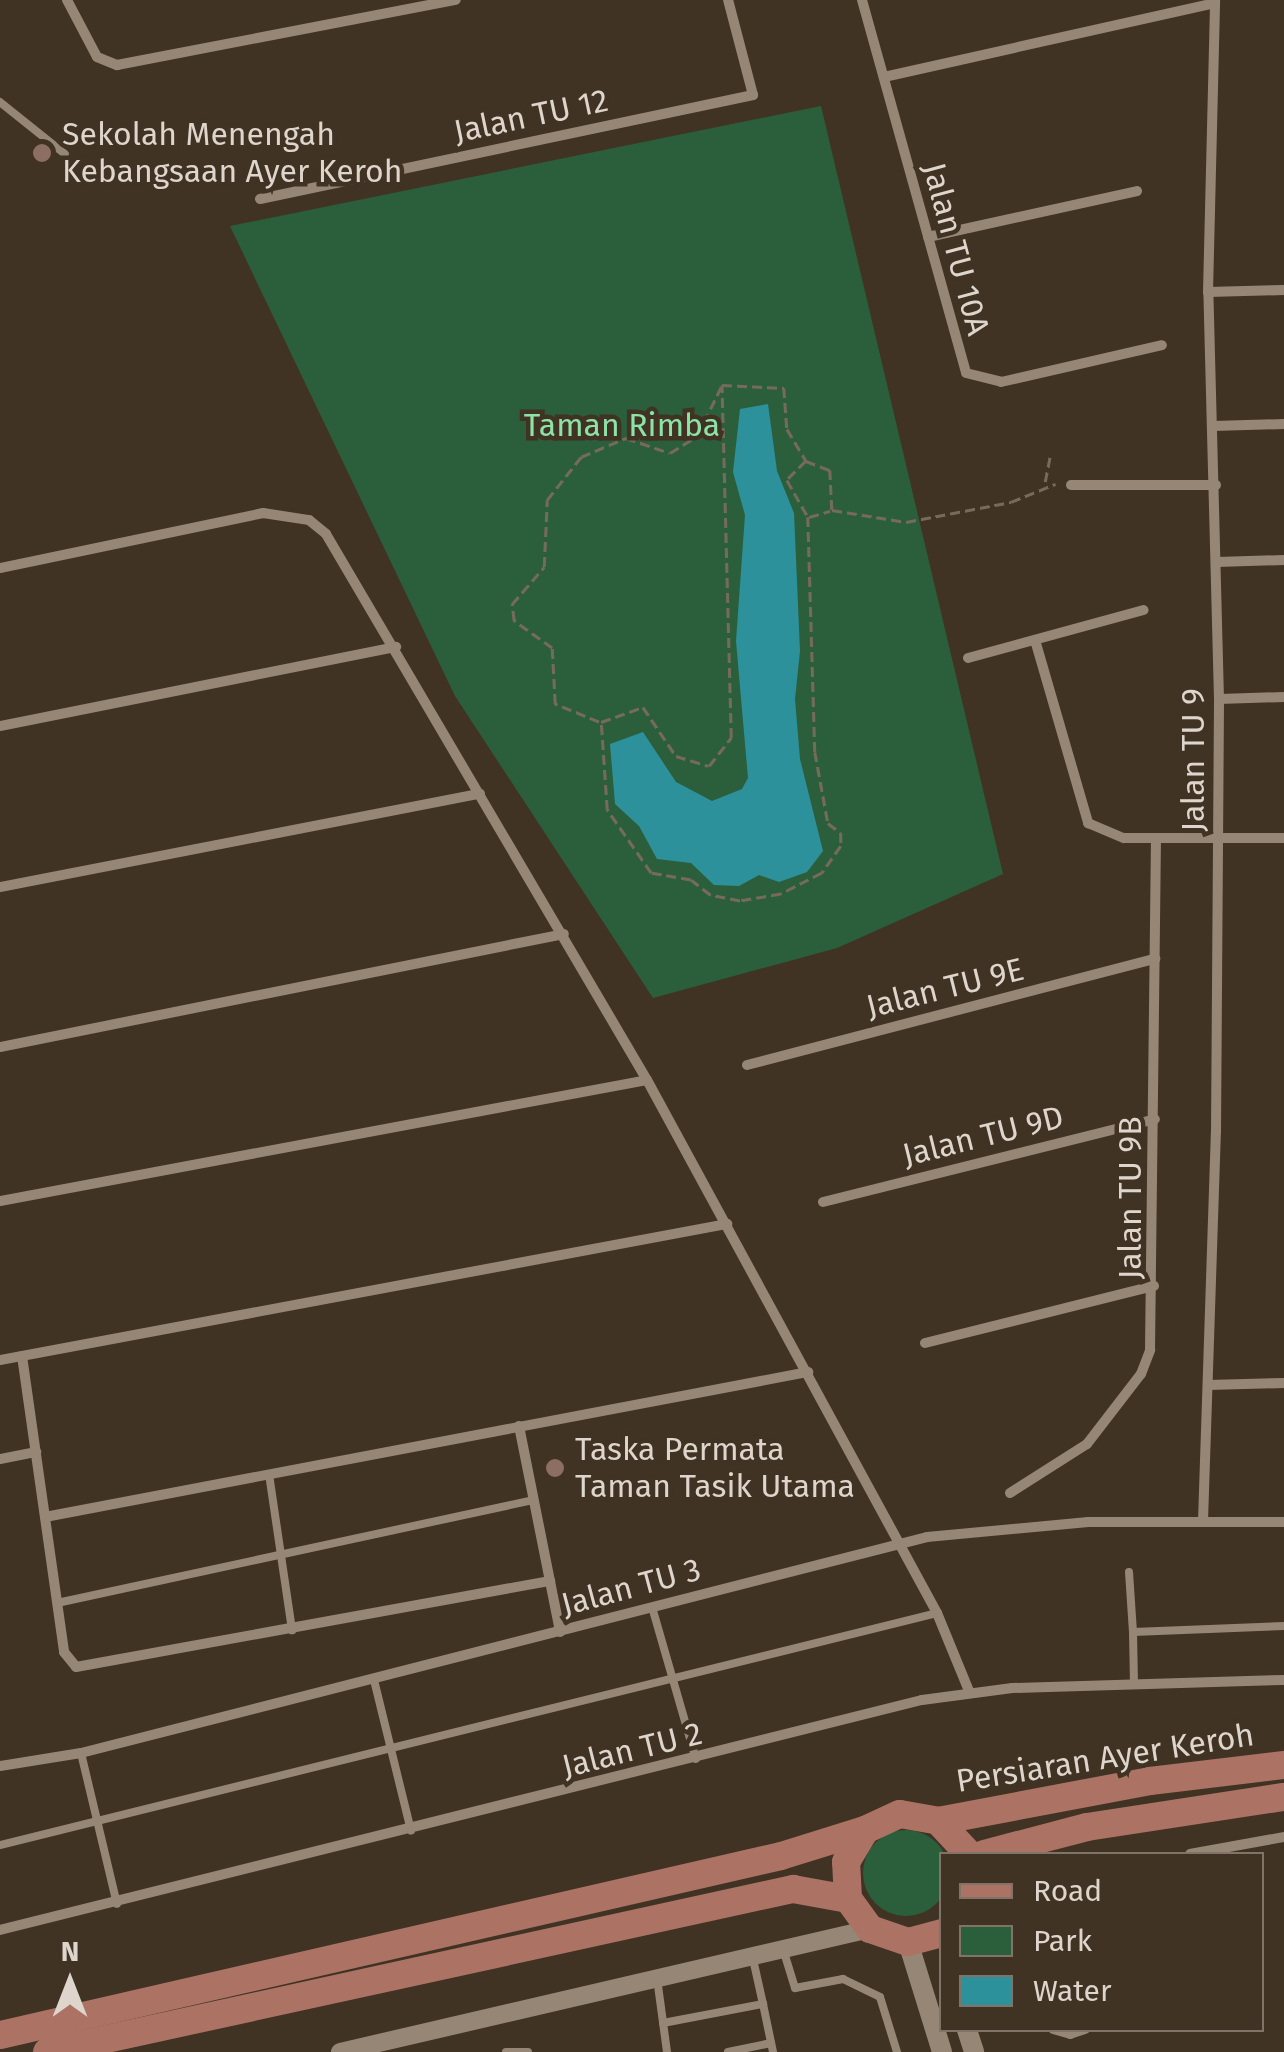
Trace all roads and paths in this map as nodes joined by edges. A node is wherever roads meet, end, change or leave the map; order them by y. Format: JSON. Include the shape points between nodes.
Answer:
{"nodes":[{"id":1,"x":67,"y":0,"type":"edge"},
{"id":2,"x":456,"y":0,"type":"edge"},
{"id":3,"x":728,"y":0,"type":"edge"},
{"id":4,"x":862,"y":0,"type":"edge"},
{"id":5,"x":1215,"y":1,"type":"edge"},
{"id":6,"x":884,"y":77,"type":"junction"},
{"id":7,"x":0,"y":102,"type":"edge"},
{"id":8,"x":65,"y":154,"type":"dead end"},
{"id":9,"x":1137,"y":191,"type":"dead end"},
{"id":10,"x":260,"y":199,"type":"dead end"},
{"id":11,"x":928,"y":237,"type":"junction"},
{"id":12,"x":1284,"y":290,"type":"edge"},
{"id":13,"x":1208,"y":292,"type":"junction"},
{"id":14,"x":1162,"y":345,"type":"dead end"},
{"id":15,"x":722,"y":385,"type":"junction"},
{"id":16,"x":1284,"y":424,"type":"edge"},
{"id":17,"x":1213,"y":426,"type":"junction"},
{"id":18,"x":1050,"y":456,"type":"dead end"},
{"id":19,"x":806,"y":461,"type":"junction"},
{"id":20,"x":1045,"y":484,"type":"junction"},
{"id":21,"x":1071,"y":485,"type":"joint"},
{"id":22,"x":1216,"y":486,"type":"junction"},
{"id":23,"x":832,"y":510,"type":"junction"},
{"id":24,"x":808,"y":517,"type":"junction"},
{"id":25,"x":1284,"y":560,"type":"edge"},
{"id":26,"x":1217,"y":562,"type":"junction"},
{"id":27,"x":0,"y":568,"type":"edge"},
{"id":28,"x":1144,"y":610,"type":"dead end"},
{"id":29,"x":1035,"y":640,"type":"junction"},
{"id":30,"x":396,"y":646,"type":"junction"},
{"id":31,"x":968,"y":658,"type":"dead end"},
{"id":32,"x":1284,"y":698,"type":"edge"},
{"id":33,"x":1219,"y":699,"type":"junction"},
{"id":34,"x":600,"y":722,"type":"junction"},
{"id":35,"x":0,"y":726,"type":"edge"},
{"id":36,"x":480,"y":794,"type":"junction"},
{"id":37,"x":1284,"y":838,"type":"edge"},
{"id":38,"x":1156,"y":839,"type":"junction"},
{"id":39,"x":1218,"y":840,"type":"junction"},
{"id":40,"x":0,"y":887,"type":"edge"},
{"id":41,"x":564,"y":934,"type":"junction"},
{"id":42,"x":1155,"y":959,"type":"junction"},
{"id":43,"x":0,"y":1047,"type":"edge"},
{"id":44,"x":747,"y":1064,"type":"dead end"},
{"id":45,"x":648,"y":1080,"type":"junction"},
{"id":46,"x":1155,"y":1120,"type":"junction"},
{"id":47,"x":0,"y":1202,"type":"edge"},
{"id":48,"x":823,"y":1202,"type":"dead end"},
{"id":49,"x":727,"y":1224,"type":"junction"},
{"id":50,"x":1154,"y":1286,"type":"junction"},
{"id":51,"x":925,"y":1343,"type":"dead end"},
{"id":52,"x":22,"y":1356,"type":"junction"},
{"id":53,"x":0,"y":1360,"type":"edge"},
{"id":54,"x":808,"y":1372,"type":"junction"},
{"id":55,"x":1208,"y":1384,"type":"junction"},
{"id":56,"x":1284,"y":1384,"type":"edge"},
{"id":57,"x":519,"y":1426,"type":"junction"},
{"id":58,"x":36,"y":1452,"type":"junction"},
{"id":59,"x":0,"y":1459,"type":"edge"},
{"id":60,"x":268,"y":1474,"type":"junction"},
{"id":61,"x":1010,"y":1493,"type":"dead end"},
{"id":62,"x":534,"y":1500,"type":"junction"},
{"id":63,"x":45,"y":1517,"type":"junction"},
{"id":64,"x":1203,"y":1521,"type":"junction"},
{"id":65,"x":1284,"y":1522,"type":"edge"},
{"id":66,"x":899,"y":1543,"type":"junction"},
{"id":67,"x":281,"y":1554,"type":"junction"},
{"id":68,"x":1129,"y":1572,"type":"dead end"},
{"id":69,"x":550,"y":1581,"type":"junction"},
{"id":70,"x":57,"y":1602,"type":"junction"},
{"id":71,"x":652,"y":1607,"type":"junction"},
{"id":72,"x":937,"y":1613,"type":"junction"},
{"id":73,"x":1284,"y":1626,"type":"edge"},
{"id":74,"x":292,"y":1630,"type":"junction"},
{"id":75,"x":560,"y":1632,"type":"junction"},
{"id":76,"x":1133,"y":1632,"type":"junction"},
{"id":77,"x":673,"y":1678,"type":"junction"},
{"id":78,"x":374,"y":1680,"type":"junction"},
{"id":79,"x":1284,"y":1680,"type":"edge"},
{"id":80,"x":1134,"y":1684,"type":"junction"},
{"id":81,"x":968,"y":1691,"type":"junction"},
{"id":82,"x":390,"y":1748,"type":"junction"},
{"id":83,"x":81,"y":1754,"type":"junction"},
{"id":84,"x":696,"y":1759,"type":"junction"},
{"id":85,"x":1284,"y":1765,"type":"edge"},
{"id":86,"x":0,"y":1766,"type":"edge"},
{"id":87,"x":1284,"y":1797,"type":"edge"},
{"id":88,"x":938,"y":1821,"type":"junction"},
{"id":89,"x":97,"y":1822,"type":"junction"},
{"id":90,"x":865,"y":1830,"type":"junction"},
{"id":91,"x":411,"y":1832,"type":"junction"},
{"id":92,"x":1284,"y":1838,"type":"edge"},
{"id":93,"x":0,"y":1846,"type":"edge"},
{"id":94,"x":966,"y":1852,"type":"edge"},
{"id":95,"x":991,"y":1852,"type":"edge"},
{"id":96,"x":1202,"y":1852,"type":"edge"},
{"id":97,"x":848,"y":1899,"type":"junction"},
{"id":98,"x":116,"y":1904,"type":"junction"},
{"id":99,"x":870,"y":1929,"type":"junction"},
{"id":100,"x":0,"y":1930,"type":"edge"},
{"id":101,"x":939,"y":1937,"type":"edge"},
{"id":102,"x":908,"y":1942,"type":"junction"},
{"id":103,"x":783,"y":1949,"type":"junction"},
{"id":104,"x":752,"y":1956,"type":"junction"},
{"id":105,"x":657,"y":1978,"type":"junction"},
{"id":106,"x":762,"y":2004,"type":"junction"},
{"id":107,"x":663,"y":2022,"type":"junction"},
{"id":108,"x":0,"y":2035,"type":"edge"},
{"id":109,"x":772,"y":2048,"type":"edge"},
{"id":110,"x":744,"y":2050,"type":"edge"},
{"id":111,"x":47,"y":2052,"type":"edge"},
{"id":112,"x":340,"y":2052,"type":"edge"},
{"id":113,"x":506,"y":2052,"type":"edge"},
{"id":114,"x":528,"y":2052,"type":"edge"},
{"id":115,"x":667,"y":2052,"type":"edge"},
{"id":116,"x":728,"y":2052,"type":"edge"},
{"id":117,"x":898,"y":2052,"type":"edge"},
{"id":118,"x":942,"y":2052,"type":"edge"}],
"edges":[{"from":1,"to":2,"type":"street","via":[[97,57],[140,65]]},
{"from":3,"to":10,"type":"street","name":"Jalan TU 12","via":[[754,94]]},
{"from":4,"to":6,"type":"street","name":"Jalan TU 10A"},
{"from":5,"to":6,"type":"street"},
{"from":5,"to":13,"type":"street","name":"Jalan TU 9"},
{"from":6,"to":11,"type":"street","name":"Jalan TU 10A"},
{"from":7,"to":8,"type":"lane"},
{"from":9,"to":11,"type":"street"},
{"from":11,"to":14,"type":"street","name":"Jalan TU 10A","via":[[961,363],[974,379],[1001,382]]},
{"from":12,"to":13,"type":"street"},
{"from":13,"to":17,"type":"street","name":"Jalan TU 9"},
{"from":15,"to":19,"type":"path","via":[[784,388],[788,428]]},
{"from":15,"to":34,"type":"path","via":[[697,436],[670,453],[626,438],[581,457],[547,500],[544,566],[512,604],[514,620],[552,648],[555,704]]},
{"from":15,"to":34,"type":"path","via":[[731,738],[709,766],[676,756],[642,707]]},
{"from":16,"to":17,"type":"street"},
{"from":17,"to":22,"type":"street","name":"Jalan TU 9"},
{"from":18,"to":20,"type":"path"},
{"from":19,"to":23,"type":"path","via":[[830,470]]},
{"from":19,"to":24,"type":"path","via":[[787,480]]},
{"from":20,"to":21,"type":"path"},
{"from":20,"to":23,"type":"path","via":[[1011,502],[906,522]]},
{"from":21,"to":22,"type":"street"},
{"from":22,"to":26,"type":"street","name":"Jalan TU 9"},
{"from":23,"to":24,"type":"path"},
{"from":24,"to":34,"type":"path","via":[[815,752],[828,823],[841,833],[841,846],[822,873],[781,894],[740,902],[710,895],[691,880],[651,873],[607,810]]},
{"from":25,"to":26,"type":"street"},
{"from":26,"to":33,"type":"street","name":"Jalan TU 9"},
{"from":27,"to":30,"type":"street","via":[[263,513],[288,514],[326,534]]},
{"from":28,"to":29,"type":"street"},
{"from":29,"to":31,"type":"street"},
{"from":29,"to":38,"type":"street","via":[[1088,823],[1103,833]]},
{"from":30,"to":35,"type":"street"},
{"from":30,"to":36,"type":"street"},
{"from":32,"to":33,"type":"street"},
{"from":33,"to":39,"type":"street","name":"Jalan TU 9"},
{"from":36,"to":40,"type":"street"},
{"from":36,"to":41,"type":"street"},
{"from":37,"to":39,"type":"street"},
{"from":38,"to":39,"type":"street"},
{"from":38,"to":42,"type":"street","name":"Jalan TU 9B"},
{"from":39,"to":55,"type":"street","name":"Jalan TU 9"},
{"from":41,"to":43,"type":"street"},
{"from":41,"to":45,"type":"street"},
{"from":42,"to":44,"type":"street","name":"Jalan TU 9E"},
{"from":42,"to":46,"type":"street","name":"Jalan TU 9B"},
{"from":45,"to":47,"type":"street"},
{"from":45,"to":49,"type":"street"},
{"from":46,"to":48,"type":"street","name":"Jalan TU 9D"},
{"from":46,"to":50,"type":"street","name":"Jalan TU 9B"},
{"from":49,"to":52,"type":"street"},
{"from":49,"to":54,"type":"street"},
{"from":50,"to":51,"type":"street"},
{"from":50,"to":61,"type":"street","name":"Jalan TU 9B","via":[[1150,1350],[1113,1415],[1087,1444]]},
{"from":52,"to":53,"type":"street"},
{"from":52,"to":58,"type":"street"},
{"from":54,"to":57,"type":"street"},
{"from":54,"to":66,"type":"street"},
{"from":55,"to":56,"type":"street"},
{"from":55,"to":64,"type":"street","name":"Jalan TU 9"},
{"from":57,"to":60,"type":"street"},
{"from":57,"to":62,"type":"street"},
{"from":58,"to":59,"type":"street"},
{"from":58,"to":63,"type":"street"},
{"from":60,"to":63,"type":"street"},
{"from":60,"to":67,"type":"lane"},
{"from":62,"to":67,"type":"lane"},
{"from":62,"to":69,"type":"street"},
{"from":63,"to":70,"type":"street"},
{"from":64,"to":65,"type":"street","name":"Jalan TU 3"},
{"from":64,"to":66,"type":"street","name":"Jalan TU 3","via":[[1002,1528]]},
{"from":66,"to":71,"type":"street","name":"Jalan TU 3"},
{"from":66,"to":72,"type":"street"},
{"from":67,"to":70,"type":"lane"},
{"from":67,"to":74,"type":"lane"},
{"from":68,"to":76,"type":"lane"},
{"from":69,"to":74,"type":"street"},
{"from":69,"to":75,"type":"street"},
{"from":70,"to":74,"type":"street","via":[[64,1652],[76,1667]]},
{"from":71,"to":75,"type":"street","name":"Jalan TU 3"},
{"from":71,"to":77,"type":"lane"},
{"from":72,"to":77,"type":"lane"},
{"from":72,"to":81,"type":"street"},
{"from":73,"to":76,"type":"lane"},
{"from":75,"to":78,"type":"street","name":"Jalan TU 3"},
{"from":76,"to":80,"type":"lane"},
{"from":77,"to":82,"type":"lane"},
{"from":77,"to":84,"type":"lane"},
{"from":78,"to":82,"type":"lane"},
{"from":78,"to":83,"type":"street","name":"Jalan TU 3"},
{"from":79,"to":80,"type":"street","name":"Jalan TU 2"},
{"from":80,"to":81,"type":"street","name":"Jalan TU 2"},
{"from":81,"to":84,"type":"street","name":"Jalan TU 2"},
{"from":82,"to":89,"type":"lane"},
{"from":82,"to":91,"type":"lane"},
{"from":83,"to":86,"type":"street","name":"Jalan TU 3"},
{"from":83,"to":89,"type":"lane"},
{"from":84,"to":91,"type":"street","name":"Jalan TU 2"},
{"from":85,"to":88,"type":"main road","name":"Persiaran Ayer Keroh","via":[[1150,1781]]},
{"from":87,"to":95,"type":"main road","name":"Persiaran Ayer Keroh","via":[[1087,1826]]},
{"from":88,"to":90,"type":"main road","name":"Persiaran Ayer Keroh","via":[[900,1814]]},
{"from":88,"to":94,"type":"main road"},
{"from":89,"to":93,"type":"lane"},
{"from":89,"to":98,"type":"lane"},
{"from":90,"to":97,"type":"main road","via":[[846,1862]]},
{"from":90,"to":108,"type":"main road","name":"Persiaran Ayer Keroh","via":[[762,1860]]},
{"from":91,"to":98,"type":"street","name":"Jalan TU 2"},
{"from":92,"to":96,"type":"street"},
{"from":97,"to":99,"type":"main road"},
{"from":97,"to":111,"type":"main road","via":[[793,1888]]},
{"from":98,"to":100,"type":"street","name":"Jalan TU 2"},
{"from":99,"to":102,"type":"main road"},
{"from":99,"to":103,"type":"street"},
{"from":101,"to":102,"type":"main road"},
{"from":102,"to":118,"type":"main road"},
{"from":103,"to":104,"type":"street"},
{"from":103,"to":117,"type":"lane","via":[[796,1988],[843,1979],[880,1997]]},
{"from":104,"to":105,"type":"street"},
{"from":104,"to":106,"type":"lane"},
{"from":105,"to":107,"type":"lane"},
{"from":105,"to":112,"type":"street"},
{"from":106,"to":107,"type":"lane"},
{"from":106,"to":109,"type":"lane"},
{"from":107,"to":115,"type":"lane"},
{"from":109,"to":110,"type":"lane"},
{"from":110,"to":116,"type":"lane"},
{"from":113,"to":114,"type":"lane"}]}
